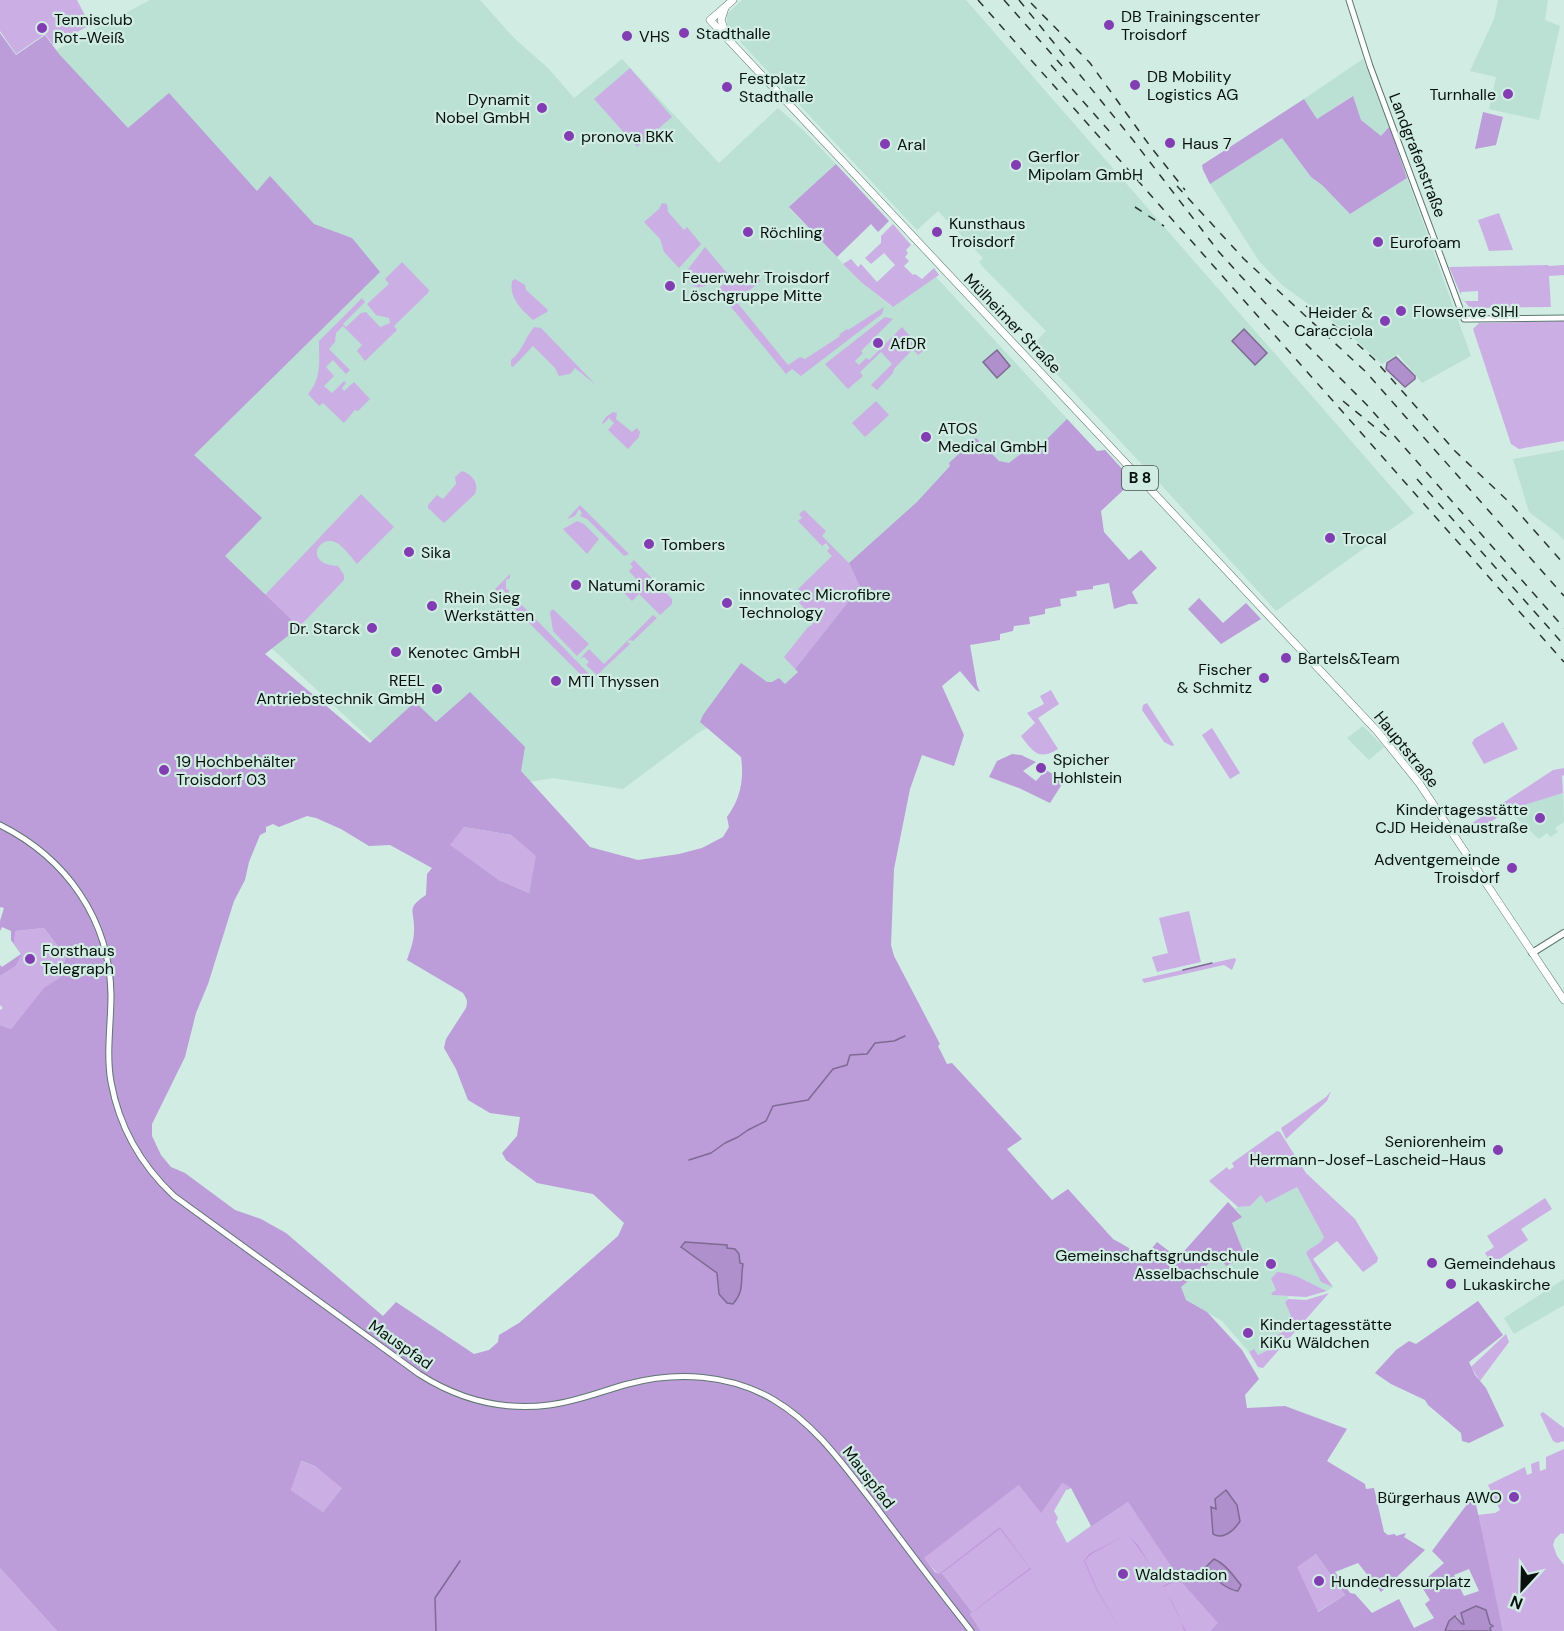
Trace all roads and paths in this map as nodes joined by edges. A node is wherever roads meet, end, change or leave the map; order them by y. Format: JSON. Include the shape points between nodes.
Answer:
{"nodes":[{"id":1,"x":1349,"y":0,"type":"edge"},
{"id":2,"x":730,"y":3,"type":"edge"},
{"id":3,"x":730,"y":41,"type":"junction"},
{"id":4,"x":1564,"y":318,"type":"edge"},
{"id":5,"x":1271,"y":618,"type":"joint"},
{"id":6,"x":0,"y":825,"type":"edge"},
{"id":7,"x":1564,"y":933,"type":"edge"},
{"id":8,"x":1532,"y":953,"type":"junction"},
{"id":9,"x":1564,"y":1000,"type":"edge"},
{"id":10,"x":971,"y":1631,"type":"edge"}],
"edges":[{"from":1,"to":4,"type":"street","name":"Landgrafenstraße","via":[[1464,319]]},
{"from":2,"to":3,"type":"main road","number":"B 8","via":[[721,21]]},
{"from":2,"to":3,"type":"main road","name":"Mülheimer Straße","number":"B 8","via":[[710,20]]},
{"from":3,"to":5,"type":"main road","name":"Mülheimer Straße","number":"B 8"},
{"from":5,"to":8,"type":"main road","name":"Hauptstraße","number":"B 8","via":[[1405,763]]},
{"from":6,"to":10,"type":"street","name":"Mauspfad","via":[[48,855],[74,883],[92,913],[104,944],[110,979],[111,1080],[118,1110],[140,1157],[174,1196],[419,1374],[465,1397],[505,1406],[549,1405],[639,1382],[681,1376],[728,1382],[773,1399],[794,1413],[825,1444]]},
{"from":7,"to":8,"type":"main road"},
{"from":8,"to":9,"type":"main road","name":"Hauptstraße","number":"B 8"}]}
